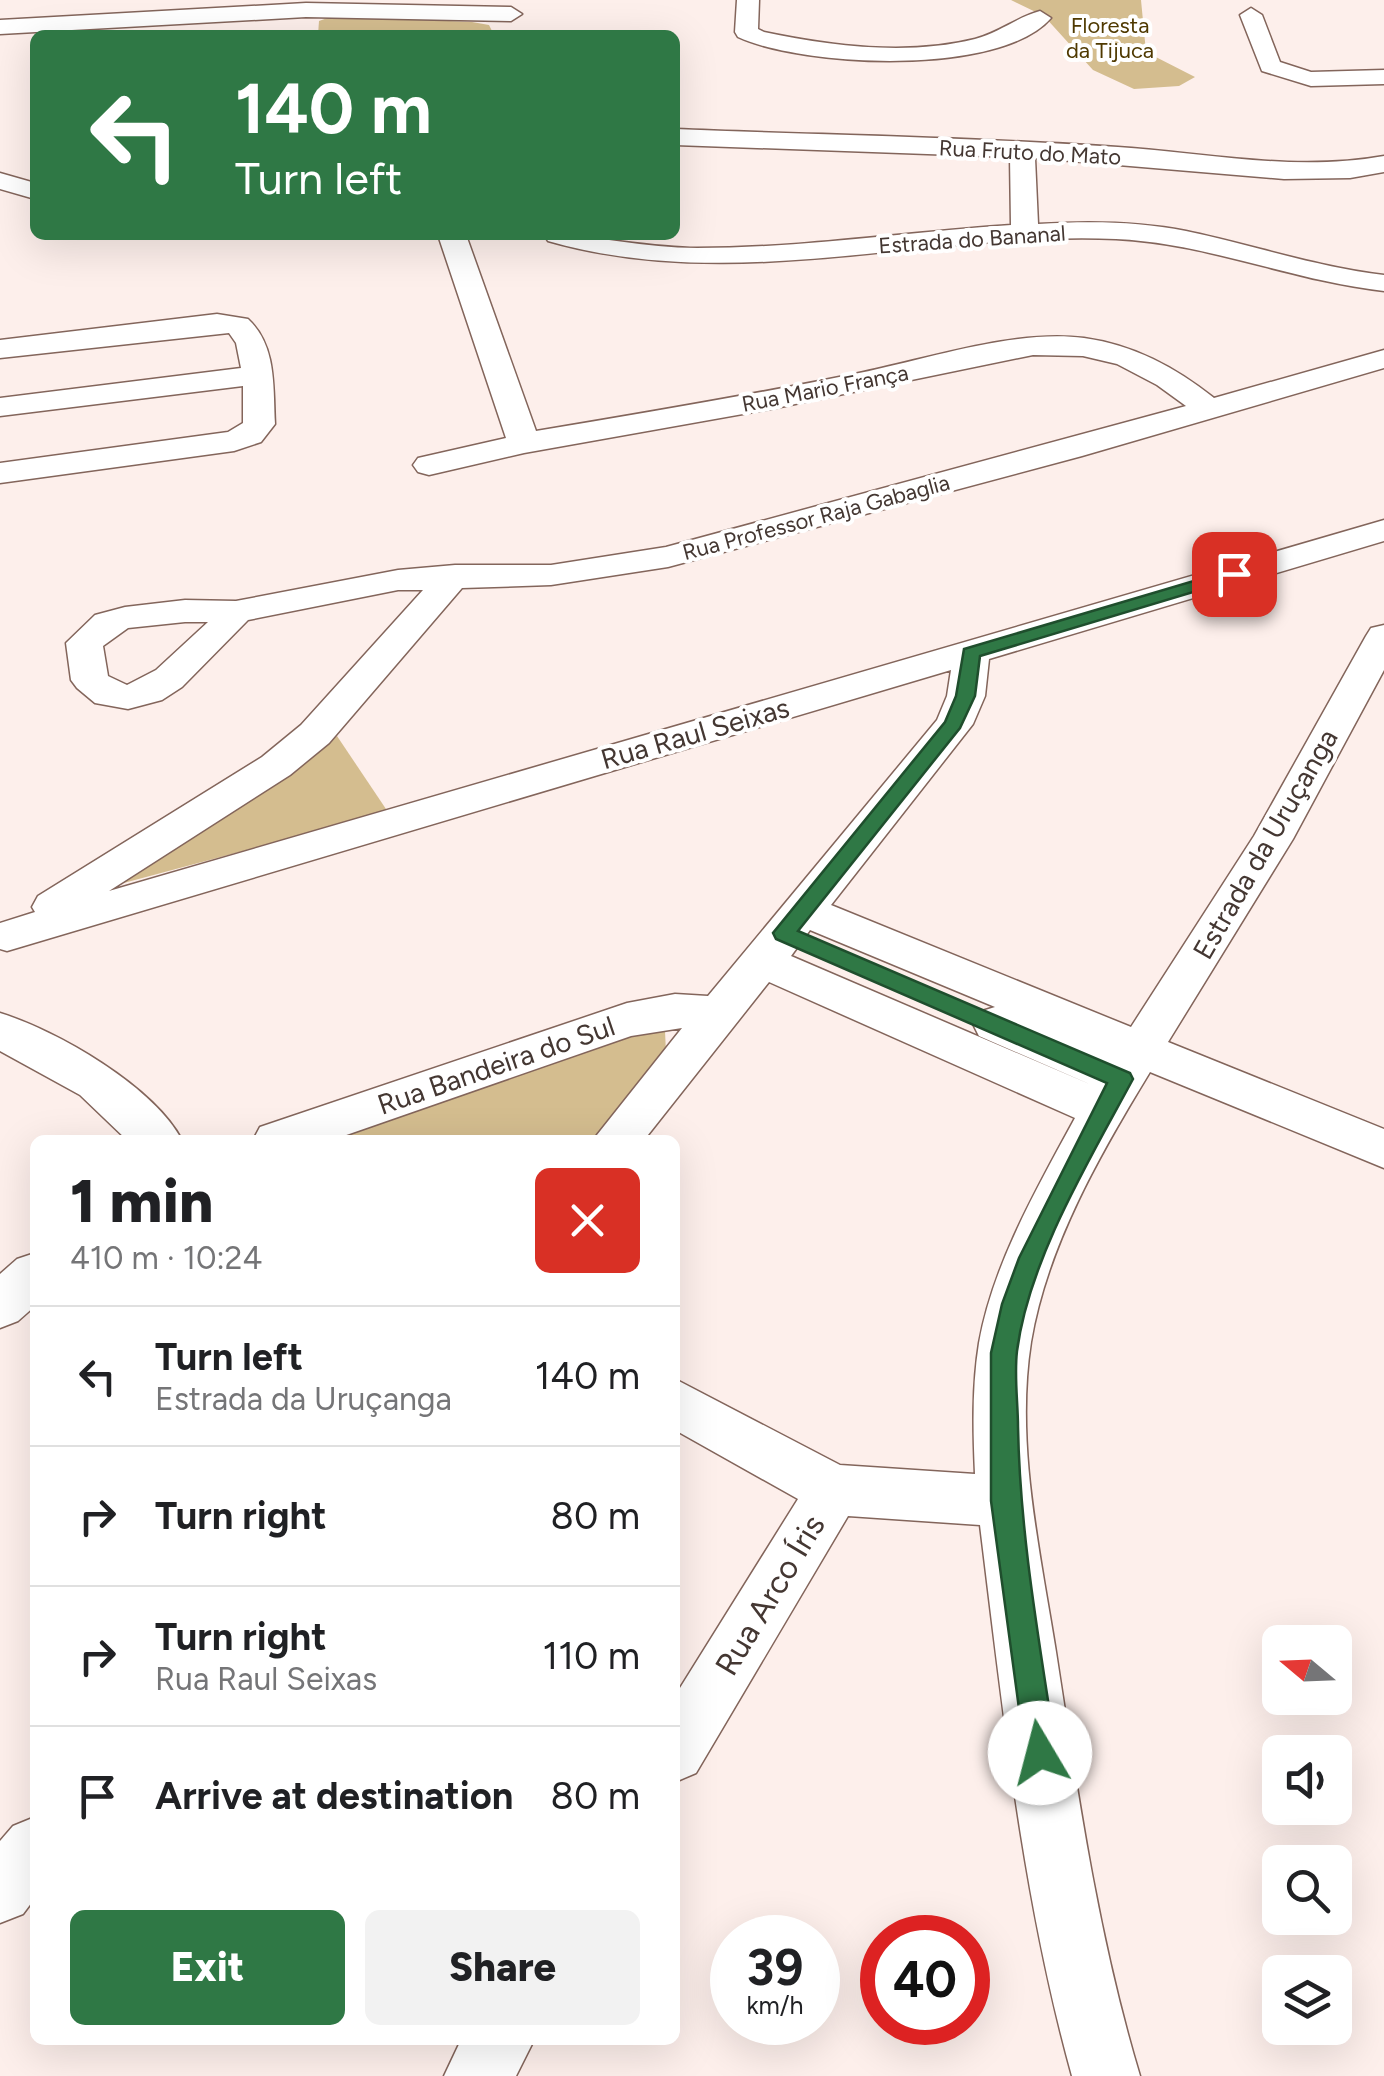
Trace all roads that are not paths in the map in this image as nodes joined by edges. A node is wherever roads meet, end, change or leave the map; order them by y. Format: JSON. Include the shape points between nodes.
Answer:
{"nodes":[{"id":1,"x":277,"y":0,"type":"edge"},
{"id":2,"x":366,"y":0,"type":"edge"},
{"id":3,"x":748,"y":0,"type":"edge"},
{"id":4,"x":306,"y":5,"type":"edge"},
{"id":5,"x":511,"y":13,"type":"edge"},
{"id":6,"x":1251,"y":15,"type":"dead end"},
{"id":7,"x":0,"y":16,"type":"edge"},
{"id":8,"x":127,"y":16,"type":"edge"},
{"id":9,"x":1040,"y":18,"type":"dead end"},
{"id":10,"x":0,"y":28,"type":"edge"},
{"id":11,"x":307,"y":30,"type":"edge"},
{"id":12,"x":1384,"y":77,"type":"edge"},
{"id":13,"x":680,"y":137,"type":"edge"},
{"id":14,"x":1022,"y":150,"type":"junction"},
{"id":15,"x":1384,"y":164,"type":"edge"},
{"id":16,"x":0,"y":181,"type":"edge"},
{"id":17,"x":30,"y":190,"type":"edge"},
{"id":18,"x":1025,"y":234,"type":"junction"},
{"id":19,"x":454,"y":240,"type":"edge"},
{"id":20,"x":580,"y":240,"type":"edge"},
{"id":21,"x":1384,"y":283,"type":"edge"},
{"id":22,"x":0,"y":350,"type":"edge"},
{"id":23,"x":1384,"y":359,"type":"edge"},
{"id":24,"x":258,"y":375,"type":"junction"},
{"id":25,"x":0,"y":407,"type":"edge"},
{"id":26,"x":1207,"y":408,"type":"junction"},
{"id":27,"x":524,"y":443,"type":"junction"},
{"id":28,"x":430,"y":465,"type":"dead end"},
{"id":29,"x":0,"y":473,"type":"edge"},
{"id":30,"x":1384,"y":530,"type":"edge"},
{"id":31,"x":454,"y":576,"type":"junction"},
{"id":32,"x":236,"y":612,"type":"dead end"},
{"id":33,"x":1384,"y":636,"type":"edge"},
{"id":34,"x":971,"y":652,"type":"junction"},
{"id":35,"x":783,"y":934,"type":"junction"},
{"id":36,"x":3,"y":938,"type":"edge"},
{"id":37,"x":718,"y":1012,"type":"junction"},
{"id":38,"x":0,"y":1030,"type":"edge"},
{"id":39,"x":1121,"y":1080,"type":"junction"},
{"id":40,"x":152,"y":1135,"type":"edge"},
{"id":41,"x":292,"y":1135,"type":"edge"},
{"id":42,"x":621,"y":1135,"type":"edge"},
{"id":43,"x":1384,"y":1149,"type":"edge"},
{"id":44,"x":30,"y":1279,"type":"edge"},
{"id":45,"x":0,"y":1306,"type":"edge"},
{"id":46,"x":680,"y":1406,"type":"edge"},
{"id":47,"x":834,"y":1490,"type":"junction"},
{"id":48,"x":1005,"y":1501,"type":"junction"},
{"id":49,"x":680,"y":1744,"type":"edge"},
{"id":50,"x":30,"y":1854,"type":"edge"},
{"id":51,"x":0,"y":1891,"type":"edge"},
{"id":52,"x":497,"y":2045,"type":"edge"},
{"id":53,"x":478,"y":2076,"type":"edge"},
{"id":54,"x":1106,"y":2076,"type":"edge"}],
"edges":[{"from":1,"to":8,"type":"street"},
{"from":2,"to":5,"type":"street"},
{"from":3,"to":9,"type":"street","via":[[746,32],[757,37],[901,54],[982,45]]},
{"from":4,"to":5,"type":"street"},
{"from":4,"to":8,"type":"street"},
{"from":4,"to":11,"type":"street"},
{"from":6,"to":12,"type":"street","via":[[1270,66],[1285,74]]},
{"from":7,"to":8,"type":"street"},
{"from":8,"to":10,"type":"street"},
{"from":13,"to":14,"type":"street","name":"Rua Fruto do Mato"},
{"from":14,"to":15,"type":"street","name":"Rua Fruto do Mato","via":[[1273,174]]},
{"from":14,"to":18,"type":"street"},
{"from":16,"to":17,"type":"street"},
{"from":18,"to":20,"type":"street","name":"Estrada do Bananal","via":[[701,258]]},
{"from":18,"to":21,"type":"street","name":"Estrada do Bananal","via":[[1160,234],[1327,276]]},
{"from":19,"to":27,"type":"street"},
{"from":22,"to":24,"type":"street","via":[[228,323],[244,329]]},
{"from":23,"to":26,"type":"street","name":"Rua Professor Raja Gabaglia"},
{"from":24,"to":25,"type":"street"},
{"from":24,"to":29,"type":"street","via":[[259,424],[234,442]]},
{"from":26,"to":27,"type":"street","name":"Rua Mario França","via":[[1154,366],[1064,344]]},
{"from":26,"to":31,"type":"street","name":"Rua Professor Raja Gabaglia","via":[[668,557],[551,576]]},
{"from":27,"to":28,"type":"street","name":"Rua Mario França"},
{"from":30,"to":34,"type":"street","name":"Rua Raul Seixas"},
{"from":31,"to":32,"type":"street","name":"Rua Professor Raja Gabaglia","via":[[398,580]]},
{"from":31,"to":36,"type":"street","via":[[352,696],[276,766]]},
{"from":33,"to":39,"type":"street","name":"Estrada da Uruçanga","via":[[1258,864]]},
{"from":34,"to":35,"type":"street","via":[[966,696],[954,724]]},
{"from":34,"to":36,"type":"street","name":"Rua Raul Seixas"},
{"from":35,"to":37,"type":"street"},
{"from":35,"to":39,"type":"street"},
{"from":35,"to":39,"type":"street"},
{"from":37,"to":41,"type":"street","name":"Rua Bandeira do Sul","via":[[627,1020]]},
{"from":37,"to":42,"type":"street"},
{"from":38,"to":40,"type":"street","via":[[104,1087]]},
{"from":39,"to":43,"type":"street"},
{"from":39,"to":48,"type":"street","name":"Estrada da Uruçanga","via":[[1015,1304],[1004,1353]]},
{"from":44,"to":45,"type":"street"},
{"from":46,"to":47,"type":"street"},
{"from":47,"to":48,"type":"street"},
{"from":47,"to":49,"type":"street","name":"Rua Arco Íris"},
{"from":48,"to":54,"type":"street","name":"Estrada da Uruçanga","via":[[1071,1953]]},
{"from":50,"to":51,"type":"street"},
{"from":52,"to":53,"type":"street"}]}
